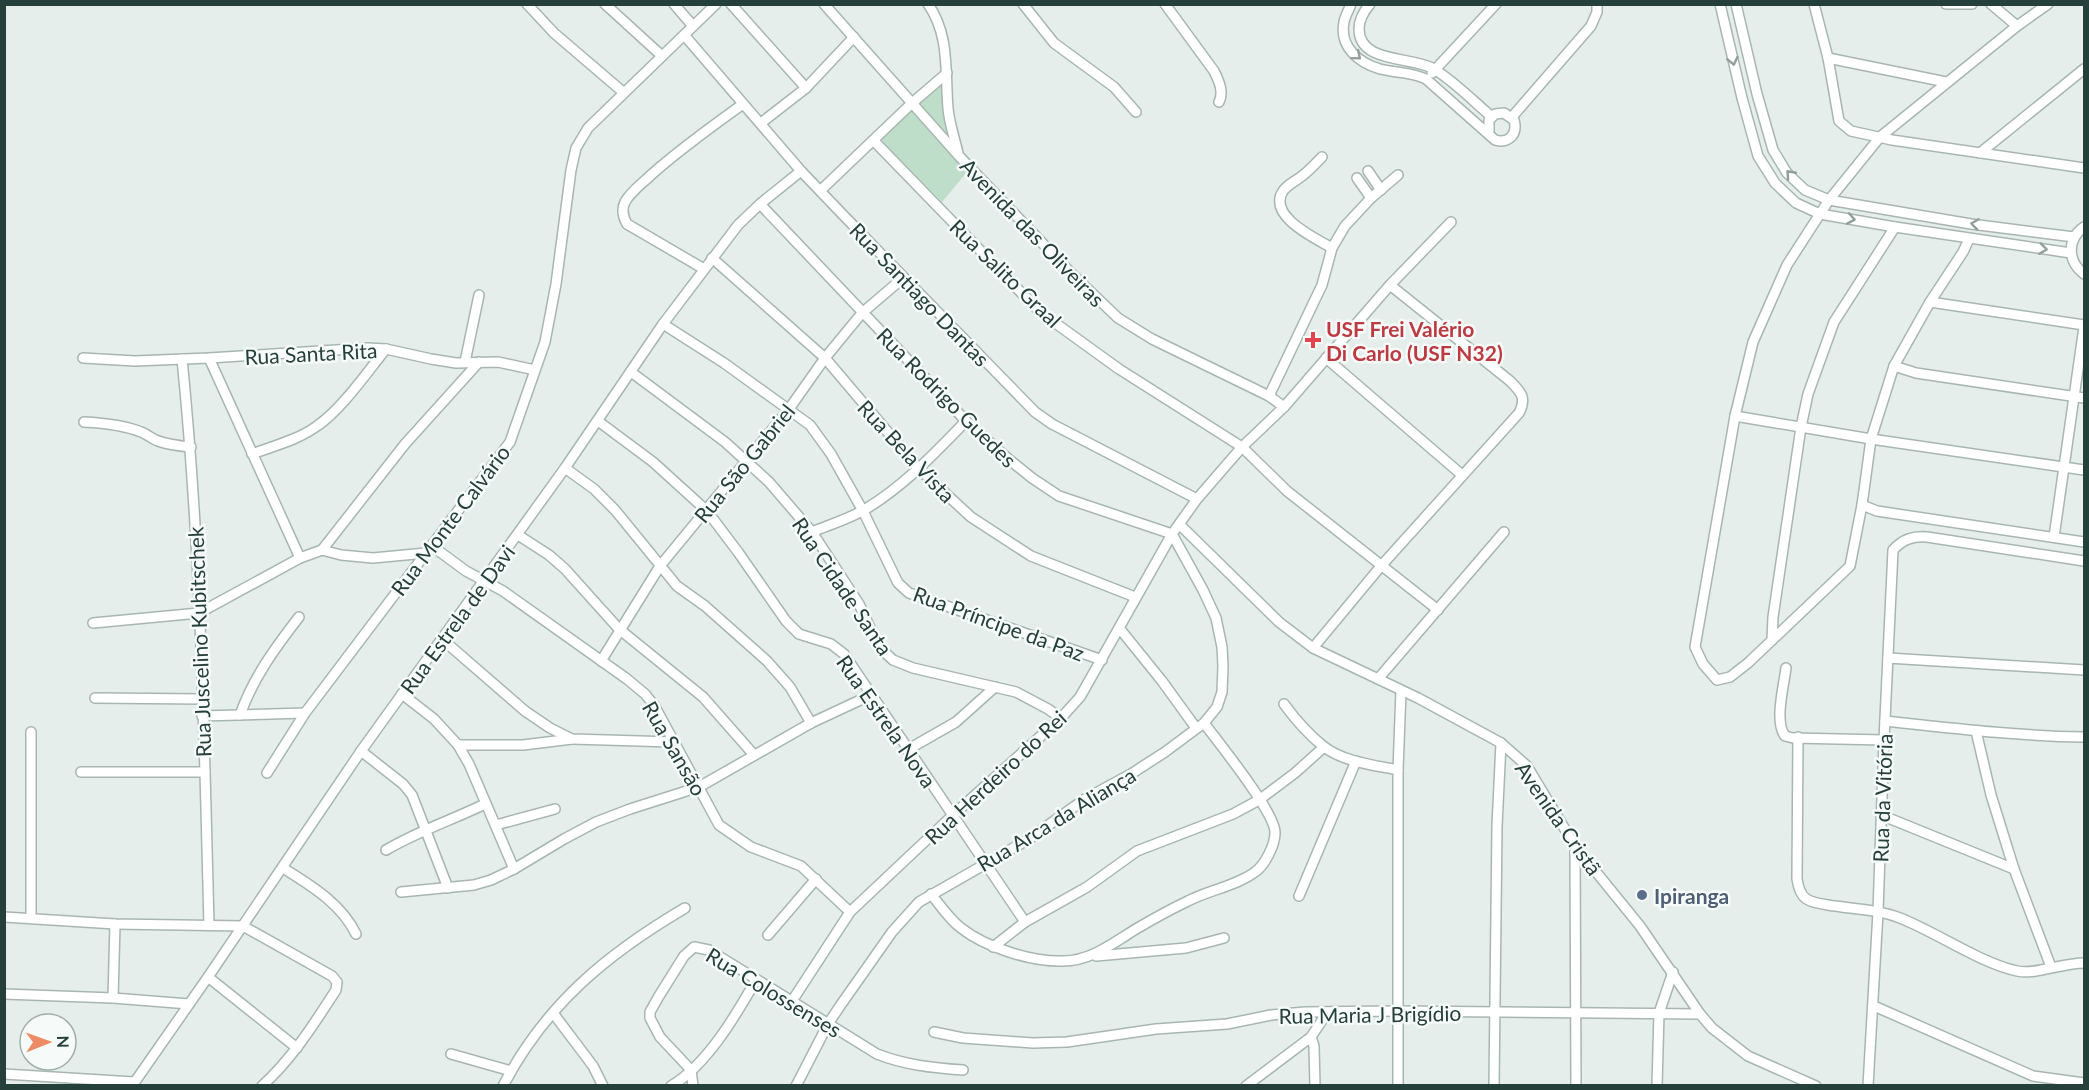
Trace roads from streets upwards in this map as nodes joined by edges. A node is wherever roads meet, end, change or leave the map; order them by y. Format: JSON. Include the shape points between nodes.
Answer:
{"nodes":[{"id":1,"x":527,"y":4,"type":"edge"},
{"id":2,"x":605,"y":4,"type":"edge"},
{"id":3,"x":674,"y":4,"type":"edge"},
{"id":4,"x":716,"y":4,"type":"edge"},
{"id":5,"x":731,"y":4,"type":"edge"},
{"id":6,"x":824,"y":4,"type":"edge"},
{"id":7,"x":928,"y":4,"type":"edge"},
{"id":8,"x":1023,"y":4,"type":"edge"},
{"id":9,"x":1165,"y":4,"type":"edge"},
{"id":10,"x":1351,"y":4,"type":"edge"},
{"id":11,"x":1370,"y":4,"type":"edge"},
{"id":12,"x":1496,"y":4,"type":"edge"},
{"id":13,"x":1597,"y":4,"type":"edge"},
{"id":14,"x":1720,"y":4,"type":"edge"},
{"id":15,"x":1736,"y":4,"type":"edge"},
{"id":16,"x":1814,"y":4,"type":"edge"},
{"id":17,"x":1946,"y":4,"type":"edge"},
{"id":18,"x":1972,"y":4,"type":"edge"},
{"id":19,"x":1991,"y":4,"type":"edge"},
{"id":20,"x":2048,"y":4,"type":"edge"},
{"id":21,"x":693,"y":26,"type":"junction"},
{"id":22,"x":2017,"y":26,"type":"junction"},
{"id":23,"x":685,"y":36,"type":"junction"},
{"id":24,"x":854,"y":37,"type":"junction"},
{"id":25,"x":662,"y":56,"type":"junction"},
{"id":26,"x":1828,"y":58,"type":"junction"},
{"id":27,"x":2085,"y":69,"type":"edge"},
{"id":28,"x":1435,"y":70,"type":"junction"},
{"id":29,"x":947,"y":73,"type":"junction"},
{"id":30,"x":1426,"y":79,"type":"junction"},
{"id":31,"x":1946,"y":82,"type":"junction"},
{"id":32,"x":806,"y":88,"type":"junction"},
{"id":33,"x":623,"y":92,"type":"junction"},
{"id":34,"x":1757,"y":94,"type":"junction"},
{"id":35,"x":1742,"y":98,"type":"junction"},
{"id":36,"x":1219,"y":102,"type":"dead end"},
{"id":37,"x":743,"y":104,"type":"junction"},
{"id":38,"x":911,"y":104,"type":"junction"},
{"id":39,"x":1136,"y":112,"type":"dead end"},
{"id":40,"x":1492,"y":117,"type":"junction"},
{"id":41,"x":1512,"y":117,"type":"junction"},
{"id":42,"x":761,"y":123,"type":"junction"},
{"id":43,"x":1489,"y":134,"type":"junction"},
{"id":44,"x":1880,"y":137,"type":"junction"},
{"id":45,"x":874,"y":141,"type":"junction"},
{"id":46,"x":1980,"y":153,"type":"junction"},
{"id":47,"x":959,"y":156,"type":"junction"},
{"id":48,"x":1322,"y":157,"type":"dead end"},
{"id":49,"x":2085,"y":168,"type":"edge"},
{"id":50,"x":801,"y":171,"type":"junction"},
{"id":51,"x":1368,"y":171,"type":"dead end"},
{"id":52,"x":1398,"y":175,"type":"dead end"},
{"id":53,"x":1357,"y":178,"type":"dead end"},
{"id":54,"x":821,"y":190,"type":"junction"},
{"id":55,"x":1381,"y":190,"type":"junction"},
{"id":56,"x":1371,"y":198,"type":"junction"},
{"id":57,"x":1829,"y":200,"type":"junction"},
{"id":58,"x":760,"y":204,"type":"junction"},
{"id":59,"x":1820,"y":214,"type":"junction"},
{"id":60,"x":1451,"y":222,"type":"dead end"},
{"id":61,"x":1895,"y":227,"type":"junction"},
{"id":62,"x":2085,"y":227,"type":"edge"},
{"id":63,"x":2074,"y":237,"type":"junction"},
{"id":64,"x":1969,"y":239,"type":"junction"},
{"id":65,"x":1332,"y":248,"type":"junction"},
{"id":66,"x":2071,"y":253,"type":"junction"},
{"id":67,"x":712,"y":258,"type":"junction"},
{"id":68,"x":704,"y":269,"type":"junction"},
{"id":69,"x":2085,"y":274,"type":"edge"},
{"id":70,"x":903,"y":278,"type":"junction"},
{"id":71,"x":1390,"y":285,"type":"junction"},
{"id":72,"x":479,"y":295,"type":"dead end"},
{"id":73,"x":1930,"y":302,"type":"junction"},
{"id":74,"x":862,"y":313,"type":"junction"},
{"id":75,"x":663,"y":324,"type":"junction"},
{"id":76,"x":2085,"y":326,"type":"edge"},
{"id":77,"x":386,"y":349,"type":"junction"},
{"id":78,"x":83,"y":358,"type":"dead end"},
{"id":79,"x":209,"y":358,"type":"junction"},
{"id":80,"x":825,"y":358,"type":"junction"},
{"id":81,"x":1326,"y":358,"type":"junction"},
{"id":82,"x":182,"y":359,"type":"junction"},
{"id":83,"x":465,"y":362,"type":"junction"},
{"id":84,"x":478,"y":362,"type":"junction"},
{"id":85,"x":1894,"y":366,"type":"junction"},
{"id":86,"x":535,"y":370,"type":"junction"},
{"id":87,"x":631,"y":372,"type":"junction"},
{"id":88,"x":1269,"y":396,"type":"junction"},
{"id":89,"x":2074,"y":397,"type":"junction"},
{"id":90,"x":2085,"y":398,"type":"edge"},
{"id":91,"x":1284,"y":407,"type":"junction"},
{"id":92,"x":789,"y":409,"type":"junction"},
{"id":93,"x":1735,"y":416,"type":"junction"},
{"id":94,"x":598,"y":421,"type":"junction"},
{"id":95,"x":966,"y":421,"type":"junction"},
{"id":96,"x":84,"y":422,"type":"dead end"},
{"id":97,"x":1802,"y":427,"type":"junction"},
{"id":98,"x":1871,"y":439,"type":"junction"},
{"id":99,"x":191,"y":447,"type":"junction"},
{"id":100,"x":1242,"y":447,"type":"junction"},
{"id":101,"x":252,"y":454,"type":"junction"},
{"id":102,"x":746,"y":460,"type":"junction"},
{"id":103,"x":2064,"y":467,"type":"junction"},
{"id":104,"x":565,"y":468,"type":"junction"},
{"id":105,"x":919,"y":469,"type":"junction"},
{"id":106,"x":2085,"y":470,"type":"edge"},
{"id":107,"x":1462,"y":475,"type":"junction"},
{"id":108,"x":1197,"y":499,"type":"junction"},
{"id":109,"x":1862,"y":505,"type":"junction"},
{"id":110,"x":707,"y":511,"type":"junction"},
{"id":111,"x":863,"y":511,"type":"junction"},
{"id":112,"x":1180,"y":525,"type":"junction"},
{"id":113,"x":812,"y":532,"type":"junction"},
{"id":114,"x":1504,"y":532,"type":"dead end"},
{"id":115,"x":1172,"y":534,"type":"junction"},
{"id":116,"x":518,"y":535,"type":"junction"},
{"id":117,"x":2054,"y":537,"type":"junction"},
{"id":118,"x":2085,"y":542,"type":"edge"},
{"id":119,"x":322,"y":550,"type":"junction"},
{"id":120,"x":429,"y":550,"type":"junction"},
{"id":121,"x":300,"y":558,"type":"junction"},
{"id":122,"x":2085,"y":561,"type":"edge"},
{"id":123,"x":660,"y":566,"type":"junction"},
{"id":124,"x":1381,"y":567,"type":"junction"},
{"id":125,"x":485,"y":581,"type":"junction"},
{"id":126,"x":1135,"y":597,"type":"junction"},
{"id":127,"x":1437,"y":610,"type":"junction"},
{"id":128,"x":199,"y":613,"type":"junction"},
{"id":129,"x":299,"y":616,"type":"dead end"},
{"id":130,"x":93,"y":623,"type":"dead end"},
{"id":131,"x":619,"y":629,"type":"junction"},
{"id":132,"x":1120,"y":629,"type":"junction"},
{"id":133,"x":442,"y":639,"type":"junction"},
{"id":134,"x":1772,"y":640,"type":"junction"},
{"id":135,"x":1313,"y":648,"type":"junction"},
{"id":136,"x":1888,"y":658,"type":"junction"},
{"id":137,"x":1102,"y":660,"type":"junction"},
{"id":138,"x":600,"y":661,"type":"junction"},
{"id":139,"x":1786,"y":668,"type":"dead end"},
{"id":140,"x":2085,"y":670,"type":"edge"},
{"id":141,"x":1378,"y":679,"type":"junction"},
{"id":142,"x":995,"y":687,"type":"junction"},
{"id":143,"x":1401,"y":691,"type":"junction"},
{"id":144,"x":402,"y":694,"type":"junction"},
{"id":145,"x":871,"y":695,"type":"junction"},
{"id":146,"x":95,"y":698,"type":"dead end"},
{"id":147,"x":201,"y":699,"type":"junction"},
{"id":148,"x":1284,"y":704,"type":"dead end"},
{"id":149,"x":305,"y":713,"type":"junction"},
{"id":150,"x":240,"y":715,"type":"junction"},
{"id":151,"x":202,"y":716,"type":"junction"},
{"id":152,"x":1061,"y":718,"type":"junction"},
{"id":153,"x":1885,"y":721,"type":"junction"},
{"id":154,"x":811,"y":723,"type":"junction"},
{"id":155,"x":1200,"y":725,"type":"junction"},
{"id":156,"x":1976,"y":731,"type":"junction"},
{"id":157,"x":31,"y":732,"type":"dead end"},
{"id":158,"x":1798,"y":737,"type":"junction"},
{"id":159,"x":2085,"y":737,"type":"edge"},
{"id":160,"x":572,"y":739,"type":"junction"},
{"id":161,"x":1884,"y":740,"type":"junction"},
{"id":162,"x":673,"y":742,"type":"junction"},
{"id":163,"x":1501,"y":743,"type":"junction"},
{"id":164,"x":458,"y":745,"type":"junction"},
{"id":165,"x":1324,"y":747,"type":"junction"},
{"id":166,"x":908,"y":750,"type":"junction"},
{"id":167,"x":361,"y":751,"type":"junction"},
{"id":168,"x":754,"y":755,"type":"junction"},
{"id":169,"x":1356,"y":761,"type":"junction"},
{"id":170,"x":1398,"y":770,"type":"junction"},
{"id":171,"x":81,"y":772,"type":"dead end"},
{"id":172,"x":205,"y":772,"type":"junction"},
{"id":173,"x":267,"y":773,"type":"dead end"},
{"id":174,"x":699,"y":787,"type":"junction"},
{"id":175,"x":1259,"y":800,"type":"junction"},
{"id":176,"x":485,"y":804,"type":"junction"},
{"id":177,"x":555,"y":809,"type":"dead end"},
{"id":178,"x":953,"y":815,"type":"junction"},
{"id":179,"x":1881,"y":815,"type":"junction"},
{"id":180,"x":496,"y":825,"type":"junction"},
{"id":181,"x":424,"y":829,"type":"junction"},
{"id":182,"x":1575,"y":846,"type":"junction"},
{"id":183,"x":386,"y":850,"type":"dead end"},
{"id":184,"x":984,"y":863,"type":"junction"},
{"id":185,"x":282,"y":868,"type":"junction"},
{"id":186,"x":514,"y":869,"type":"junction"},
{"id":187,"x":2014,"y":869,"type":"junction"},
{"id":188,"x":816,"y":879,"type":"junction"},
{"id":189,"x":448,"y":888,"type":"junction"},
{"id":190,"x":401,"y":892,"type":"dead end"},
{"id":191,"x":931,"y":894,"type":"junction"},
{"id":192,"x":1299,"y":896,"type":"dead end"},
{"id":193,"x":686,"y":908,"type":"dead end"},
{"id":194,"x":850,"y":912,"type":"junction"},
{"id":195,"x":1878,"y":912,"type":"junction"},
{"id":196,"x":4,"y":917,"type":"edge"},
{"id":197,"x":31,"y":917,"type":"junction"},
{"id":198,"x":1024,"y":922,"type":"junction"},
{"id":199,"x":115,"y":924,"type":"junction"},
{"id":200,"x":209,"y":925,"type":"junction"},
{"id":201,"x":243,"y":926,"type":"junction"},
{"id":202,"x":356,"y":934,"type":"dead end"},
{"id":203,"x":768,"y":935,"type":"dead end"},
{"id":204,"x":1224,"y":938,"type":"dead end"},
{"id":205,"x":993,"y":947,"type":"junction"},
{"id":206,"x":1091,"y":956,"type":"junction"},
{"id":207,"x":2085,"y":963,"type":"edge"},
{"id":208,"x":2051,"y":967,"type":"junction"},
{"id":209,"x":1673,"y":972,"type":"junction"},
{"id":210,"x":208,"y":977,"type":"junction"},
{"id":211,"x":756,"y":980,"type":"junction"},
{"id":212,"x":4,"y":994,"type":"edge"},
{"id":213,"x":113,"y":998,"type":"junction"},
{"id":214,"x":792,"y":1001,"type":"junction"},
{"id":215,"x":189,"y":1004,"type":"junction"},
{"id":216,"x":1874,"y":1006,"type":"junction"},
{"id":217,"x":1398,"y":1011,"type":"junction"},
{"id":218,"x":1494,"y":1012,"type":"junction"},
{"id":219,"x":553,"y":1013,"type":"junction"},
{"id":220,"x":1327,"y":1013,"type":"junction"},
{"id":221,"x":1659,"y":1013,"type":"junction"},
{"id":222,"x":1576,"y":1014,"type":"junction"},
{"id":223,"x":1700,"y":1014,"type":"junction"},
{"id":224,"x":828,"y":1024,"type":"junction"},
{"id":225,"x":934,"y":1032,"type":"dead end"},
{"id":226,"x":1311,"y":1036,"type":"junction"},
{"id":227,"x":297,"y":1048,"type":"junction"},
{"id":228,"x":451,"y":1054,"type":"dead end"},
{"id":229,"x":691,"y":1070,"type":"junction"},
{"id":230,"x":963,"y":1070,"type":"dead end"},
{"id":231,"x":511,"y":1071,"type":"junction"},
{"id":232,"x":4,"y":1074,"type":"edge"},
{"id":233,"x":1801,"y":1083,"type":"edge"},
{"id":234,"x":2085,"y":1083,"type":"edge"},
{"id":235,"x":133,"y":1084,"type":"edge"},
{"id":236,"x":262,"y":1086,"type":"edge"},
{"id":237,"x":503,"y":1086,"type":"edge"},
{"id":238,"x":603,"y":1086,"type":"edge"},
{"id":239,"x":671,"y":1086,"type":"edge"},
{"id":240,"x":693,"y":1086,"type":"edge"},
{"id":241,"x":796,"y":1086,"type":"edge"},
{"id":242,"x":1246,"y":1086,"type":"edge"},
{"id":243,"x":1314,"y":1086,"type":"edge"},
{"id":244,"x":1398,"y":1086,"type":"edge"},
{"id":245,"x":1494,"y":1086,"type":"edge"},
{"id":246,"x":1575,"y":1086,"type":"edge"},
{"id":247,"x":1657,"y":1086,"type":"edge"},
{"id":248,"x":1816,"y":1086,"type":"edge"},
{"id":249,"x":1868,"y":1086,"type":"edge"}],
"edges":[{"from":1,"to":33,"type":"street","via":[[554,33]]},
{"from":2,"to":25,"type":"street"},
{"from":3,"to":21,"type":"street"},
{"from":4,"to":21,"type":"street","name":"Rua Monte Calvário"},
{"from":5,"to":32,"type":"street"},
{"from":6,"to":24,"type":"street","name":"Avenida das Oliveiras"},
{"from":7,"to":29,"type":"street","via":[[946,49]]},
{"from":8,"to":39,"type":"street","via":[[1054,43],[1114,87]]},
{"from":9,"to":36,"type":"street","via":[[1218,78]]},
{"from":10,"to":30,"type":"street","one_way":true,"via":[[1344,22],[1344,39],[1352,53],[1381,69]]},
{"from":11,"to":28,"type":"street","via":[[1359,24],[1364,45],[1384,57]]},
{"from":12,"to":28,"type":"street"},
{"from":13,"to":41,"type":"street","via":[[1591,26]]},
{"from":14,"to":35,"type":"street","one_way":true},
{"from":15,"to":34,"type":"street"},
{"from":16,"to":26,"type":"street"},
{"from":17,"to":18,"type":"street"},
{"from":19,"to":22,"type":"street"},
{"from":20,"to":22,"type":"street"},
{"from":21,"to":23,"type":"street","name":"Rua Monte Calvário"},
{"from":22,"to":31,"type":"street"},
{"from":23,"to":25,"type":"street","name":"Rua Monte Calvário"},
{"from":23,"to":37,"type":"street","name":"Rua Santiago Dantas"},
{"from":24,"to":32,"type":"street"},
{"from":24,"to":38,"type":"street","name":"Avenida das Oliveiras"},
{"from":25,"to":33,"type":"street","name":"Rua Monte Calvário"},
{"from":26,"to":31,"type":"street"},
{"from":26,"to":44,"type":"street","via":[[1839,121],[1851,131]]},
{"from":27,"to":46,"type":"street"},
{"from":28,"to":30,"type":"street"},
{"from":28,"to":40,"type":"street"},
{"from":29,"to":38,"type":"street"},
{"from":29,"to":47,"type":"street","via":[[948,108]]},
{"from":30,"to":43,"type":"street"},
{"from":31,"to":44,"type":"street"},
{"from":32,"to":42,"type":"street"},
{"from":33,"to":86,"type":"street","name":"Rua Monte Calvário","via":[[588,128],[576,148],[545,342]]},
{"from":34,"to":35,"type":"street"},
{"from":57,"to":34,"type":"street","one_way":true,"via":[[1805,190],[1787,172],[1773,150]]},
{"from":35,"to":59,"type":"street","via":[[1758,156],[1775,183],[1796,203]]},
{"from":37,"to":42,"type":"street","name":"Rua Santiago Dantas"},
{"from":37,"to":68,"type":"street","via":[[682,148],[633,192],[623,210],[627,224]]},
{"from":38,"to":45,"type":"street"},
{"from":38,"to":47,"type":"street","name":"Avenida das Oliveiras"},
{"from":40,"to":41,"type":"street","via":[[1504,112]]},
{"from":40,"to":43,"type":"street"},
{"from":41,"to":43,"type":"street","via":[[1516,129],[1508,140],[1495,140]]},
{"from":42,"to":50,"type":"street","name":"Rua Santiago Dantas"},
{"from":44,"to":46,"type":"street"},
{"from":44,"to":57,"type":"street"},
{"from":45,"to":54,"type":"street"},
{"from":45,"to":100,"type":"street","name":"Rua Salito Graal","via":[[1040,312],[1119,369]]},
{"from":46,"to":49,"type":"street"},
{"from":47,"to":88,"type":"street","name":"Avenida das Oliveiras","via":[[1118,318],[1152,339]]},
{"from":48,"to":65,"type":"street","via":[[1283,191],[1280,204],[1294,225]]},
{"from":50,"to":54,"type":"street","name":"Rua Santiago Dantas"},
{"from":50,"to":58,"type":"street","name":"Rua Estrela de Davi"},
{"from":51,"to":55,"type":"street"},
{"from":52,"to":55,"type":"street"},
{"from":53,"to":56,"type":"street"},
{"from":54,"to":70,"type":"street","name":"Rua Santiago Dantas"},
{"from":55,"to":56,"type":"street"},
{"from":56,"to":65,"type":"street","via":[[1345,226]]},
{"from":57,"to":59,"type":"street"},
{"from":63,"to":57,"type":"street","one_way":true},
{"from":58,"to":67,"type":"street","name":"Rua Estrela de Davi"},
{"from":58,"to":74,"type":"street","name":"Rua Rodrigo Guedes"},
{"from":59,"to":61,"type":"street","one_way":true},
{"from":59,"to":93,"type":"street","via":[[1787,265],[1753,342]]},
{"from":60,"to":71,"type":"street","name":"Rua Herdeiro do Rei"},
{"from":61,"to":64,"type":"street"},
{"from":61,"to":97,"type":"street","via":[[1834,322],[1808,394]]},
{"from":62,"to":63,"type":"street"},
{"from":63,"to":66,"type":"street"},
{"from":64,"to":66,"type":"street","one_way":true},
{"from":64,"to":73,"type":"street"},
{"from":65,"to":88,"type":"street","via":[[1322,285]]},
{"from":66,"to":69,"type":"street","via":[[2075,265]]},
{"from":67,"to":68,"type":"street","name":"Rua Estrela de Davi"},
{"from":67,"to":80,"type":"street","name":"Rua Bela Vista"},
{"from":68,"to":75,"type":"street","name":"Rua Estrela de Davi"},
{"from":70,"to":74,"type":"street","name":"Rua São Gabriel"},
{"from":70,"to":108,"type":"street","name":"Rua Santiago Dantas","via":[[1035,412]]},
{"from":71,"to":81,"type":"street","name":"Rua Herdeiro do Rei"},
{"from":71,"to":107,"type":"street","via":[[1510,381],[1523,398],[1519,413]]},
{"from":72,"to":83,"type":"street"},
{"from":73,"to":76,"type":"street"},
{"from":73,"to":85,"type":"street"},
{"from":74,"to":80,"type":"street","name":"Rua São Gabriel"},
{"from":74,"to":95,"type":"street","name":"Rua Rodrigo Guedes"},
{"from":75,"to":87,"type":"street","name":"Rua Estrela de Davi"},
{"from":75,"to":92,"type":"street","name":"Rua Príncipe da Paz"},
{"from":76,"to":89,"type":"street"},
{"from":77,"to":79,"type":"street","name":"Rua Santa Rita"},
{"from":77,"to":83,"type":"street","name":"Rua Santa Rita"},
{"from":77,"to":101,"type":"street","via":[[317,426]]},
{"from":78,"to":82,"type":"street","name":"Rua Santa Rita"},
{"from":79,"to":82,"type":"street","name":"Rua Santa Rita"},
{"from":79,"to":101,"type":"street"},
{"from":80,"to":92,"type":"street","name":"Rua São Gabriel"},
{"from":80,"to":105,"type":"street","name":"Rua Bela Vista"},
{"from":81,"to":91,"type":"street","name":"Rua Herdeiro do Rei"},
{"from":81,"to":107,"type":"street"},
{"from":82,"to":99,"type":"street","name":"Rua Juscelino Kubitschek"},
{"from":83,"to":84,"type":"street","name":"Rua Santa Rita"},
{"from":84,"to":86,"type":"street","name":"Rua Santa Rita","via":[[517,364]]},
{"from":84,"to":119,"type":"street","via":[[405,444]]},
{"from":85,"to":89,"type":"street","via":[[1916,373]]},
{"from":85,"to":98,"type":"street"},
{"from":86,"to":120,"type":"street","name":"Rua Monte Calvário","via":[[510,442]]},
{"from":87,"to":94,"type":"street","name":"Rua Estrela de Davi"},
{"from":87,"to":102,"type":"street","name":"Rua Cidade Santa"},
{"from":88,"to":91,"type":"street","name":"Avenida das Oliveiras"},
{"from":89,"to":90,"type":"street"},
{"from":89,"to":103,"type":"street"},
{"from":91,"to":100,"type":"street","name":"Rua Herdeiro do Rei"},
{"from":92,"to":102,"type":"street","name":"Rua São Gabriel"},
{"from":92,"to":111,"type":"street","name":"Rua Príncipe da Paz","via":[[810,425]]},
{"from":93,"to":97,"type":"street"},
{"from":93,"to":134,"type":"street","via":[[1695,647],[1717,680],[1730,677]]},
{"from":94,"to":104,"type":"street","name":"Rua Estrela de Davi"},
{"from":94,"to":110,"type":"street","name":"Rua Estrela Nova"},
{"from":95,"to":105,"type":"street"},
{"from":95,"to":115,"type":"street","name":"Rua Rodrigo Guedes","via":[[1014,464],[1059,496]]},
{"from":96,"to":99,"type":"street","via":[[125,428],[155,440]]},
{"from":97,"to":98,"type":"street"},
{"from":97,"to":134,"type":"street"},
{"from":98,"to":103,"type":"street"},
{"from":98,"to":109,"type":"street"},
{"from":99,"to":128,"type":"street","name":"Rua Juscelino Kubitschek"},
{"from":100,"to":108,"type":"street","name":"Rua Herdeiro do Rei"},
{"from":100,"to":124,"type":"street","name":"Rua Salito Graal","via":[[1287,491]]},
{"from":101,"to":121,"type":"street"},
{"from":102,"to":110,"type":"street","name":"Rua São Gabriel"},
{"from":102,"to":113,"type":"street","name":"Rua Cidade Santa"},
{"from":103,"to":106,"type":"street"},
{"from":103,"to":117,"type":"street"},
{"from":104,"to":116,"type":"street","name":"Rua Estrela de Davi"},
{"from":104,"to":123,"type":"street","via":[[615,510]]},
{"from":105,"to":111,"type":"street"},
{"from":105,"to":126,"type":"street","name":"Rua Bela Vista","via":[[971,517],[1030,556]]},
{"from":107,"to":124,"type":"street"},
{"from":108,"to":112,"type":"street","name":"Rua Herdeiro do Rei"},
{"from":109,"to":117,"type":"street","via":[[1877,511]]},
{"from":109,"to":134,"type":"street","via":[[1850,566]]},
{"from":110,"to":123,"type":"street","name":"Rua São Gabriel"},
{"from":110,"to":145,"type":"street","name":"Rua Estrela Nova","via":[[786,621],[799,634],[831,644],[844,654]]},
{"from":111,"to":113,"type":"street"},
{"from":111,"to":137,"type":"street","name":"Rua Príncipe da Paz","via":[[898,583],[909,592]]},
{"from":112,"to":115,"type":"street","name":"Rua Herdeiro do Rei"},
{"from":112,"to":135,"type":"street","name":"Avenida Cristã","via":[[1279,622]]},
{"from":113,"to":142,"type":"street","name":"Rua Cidade Santa","via":[[859,604],[879,647],[893,660]]},
{"from":114,"to":127,"type":"street"},
{"from":115,"to":126,"type":"street","name":"Rua Herdeiro do Rei"},
{"from":115,"to":155,"type":"street","name":"Rua Arca da Aliança","via":[[1216,618],[1222,647],[1222,692],[1217,707]]},
{"from":116,"to":125,"type":"street","name":"Rua Estrela de Davi"},
{"from":116,"to":131,"type":"street","via":[[565,569]]},
{"from":117,"to":118,"type":"street"},
{"from":119,"to":120,"type":"street","via":[[374,558]]},
{"from":119,"to":121,"type":"street"},
{"from":120,"to":125,"type":"street","name":"Rua Sansão"},
{"from":120,"to":149,"type":"street","name":"Rua Monte Calvário"},
{"from":121,"to":128,"type":"street"},
{"from":122,"to":136,"type":"street","name":"Rua da Vitória","via":[[1927,537],[1906,539],[1893,550]]},
{"from":123,"to":131,"type":"street","name":"Rua São Gabriel"},
{"from":123,"to":154,"type":"street","via":[[677,586],[767,662],[790,687]]},
{"from":124,"to":127,"type":"street","name":"Rua Salito Graal"},
{"from":124,"to":135,"type":"street"},
{"from":125,"to":133,"type":"street","name":"Rua Estrela de Davi"},
{"from":125,"to":138,"type":"street","name":"Rua Sansão"},
{"from":126,"to":132,"type":"street","name":"Rua Herdeiro do Rei"},
{"from":127,"to":141,"type":"street"},
{"from":128,"to":130,"type":"street"},
{"from":128,"to":147,"type":"street","name":"Rua Juscelino Kubitschek"},
{"from":129,"to":150,"type":"street","via":[[260,671]]},
{"from":131,"to":138,"type":"street","name":"Rua São Gabriel"},
{"from":131,"to":168,"type":"street","via":[[703,697]]},
{"from":132,"to":137,"type":"street","name":"Rua Herdeiro do Rei"},
{"from":132,"to":155,"type":"street"},
{"from":133,"to":144,"type":"street","name":"Rua Estrela de Davi"},
{"from":133,"to":160,"type":"street","via":[[525,711]]},
{"from":135,"to":141,"type":"street","name":"Avenida Cristã"},
{"from":136,"to":140,"type":"street"},
{"from":136,"to":153,"type":"street","name":"Rua da Vitória"},
{"from":137,"to":152,"type":"street","name":"Rua Herdeiro do Rei","via":[[1080,697]]},
{"from":138,"to":162,"type":"street","name":"Rua Sansão","via":[[645,694]]},
{"from":139,"to":158,"type":"street","via":[[1780,727],[1785,736]]},
{"from":141,"to":143,"type":"street","name":"Avenida Cristã"},
{"from":142,"to":152,"type":"street","name":"Rua Cidade Santa","via":[[1016,692]]},
{"from":142,"to":166,"type":"street","via":[[956,722]]},
{"from":143,"to":163,"type":"street","name":"Avenida Cristã"},
{"from":143,"to":170,"type":"street"},
{"from":144,"to":164,"type":"street","via":[[434,719]]},
{"from":144,"to":167,"type":"street","name":"Rua Estrela de Davi"},
{"from":145,"to":154,"type":"street"},
{"from":145,"to":166,"type":"street","name":"Rua Estrela Nova"},
{"from":146,"to":147,"type":"street"},
{"from":147,"to":151,"type":"street","name":"Rua Juscelino Kubitschek"},
{"from":148,"to":165,"type":"street"},
{"from":149,"to":150,"type":"street"},
{"from":149,"to":173,"type":"street","name":"Rua Monte Calvário"},
{"from":150,"to":151,"type":"street"},
{"from":151,"to":172,"type":"street","name":"Rua Juscelino Kubitschek"},
{"from":152,"to":178,"type":"street","name":"Rua Herdeiro do Rei"},
{"from":153,"to":156,"type":"street"},
{"from":153,"to":161,"type":"street","name":"Rua da Vitória"},
{"from":154,"to":168,"type":"street"},
{"from":155,"to":175,"type":"street"},
{"from":155,"to":184,"type":"street","name":"Rua Arca da Aliança","via":[[1148,763]]},
{"from":156,"to":159,"type":"street"},
{"from":156,"to":187,"type":"street"},
{"from":157,"to":197,"type":"street"},
{"from":158,"to":161,"type":"street"},
{"from":158,"to":195,"type":"street","via":[[1799,891],[1810,901]]},
{"from":160,"to":162,"type":"street"},
{"from":160,"to":164,"type":"street","via":[[523,745]]},
{"from":161,"to":179,"type":"street","name":"Rua da Vitória"},
{"from":162,"to":174,"type":"street","name":"Rua Sansão"},
{"from":163,"to":182,"type":"street","name":"Avenida Cristã","via":[[1527,766]]},
{"from":163,"to":218,"type":"street"},
{"from":164,"to":176,"type":"street"},
{"from":165,"to":169,"type":"street"},
{"from":165,"to":175,"type":"street"},
{"from":166,"to":178,"type":"street","name":"Rua Estrela Nova"},
{"from":167,"to":181,"type":"street","via":[[404,784]]},
{"from":167,"to":185,"type":"street","name":"Rua Estrela de Davi"},
{"from":168,"to":174,"type":"street"},
{"from":169,"to":170,"type":"street"},
{"from":169,"to":192,"type":"street"},
{"from":170,"to":217,"type":"street"},
{"from":171,"to":172,"type":"street"},
{"from":172,"to":200,"type":"street","name":"Rua Juscelino Kubitschek"},
{"from":174,"to":186,"type":"street","via":[[596,822]]},
{"from":174,"to":188,"type":"street","name":"Rua Sansão","via":[[719,825],[751,847],[801,866]]},
{"from":175,"to":198,"type":"street","via":[[1137,851],[1087,886]]},
{"from":175,"to":206,"type":"street","via":[[1275,831],[1257,871],[1147,922]]},
{"from":176,"to":180,"type":"street"},
{"from":176,"to":181,"type":"street"},
{"from":177,"to":180,"type":"street"},
{"from":178,"to":184,"type":"street","name":"Rua Estrela Nova"},
{"from":178,"to":194,"type":"street","name":"Rua Herdeiro do Rei"},
{"from":179,"to":187,"type":"street"},
{"from":179,"to":195,"type":"street","name":"Rua da Vitória"},
{"from":180,"to":186,"type":"street"},
{"from":181,"to":183,"type":"street"},
{"from":181,"to":189,"type":"street"},
{"from":182,"to":209,"type":"street","name":"Avenida Cristã"},
{"from":182,"to":222,"type":"street"},
{"from":184,"to":191,"type":"street","name":"Rua Arca da Aliança"},
{"from":184,"to":198,"type":"street","name":"Rua Estrela Nova"},
{"from":185,"to":201,"type":"street","name":"Rua Estrela de Davi"},
{"from":185,"to":202,"type":"street","via":[[334,904]]},
{"from":186,"to":189,"type":"street","via":[[474,885]]},
{"from":187,"to":208,"type":"street"},
{"from":188,"to":194,"type":"street","name":"Rua Sansão"},
{"from":188,"to":203,"type":"street"},
{"from":189,"to":190,"type":"street"},
{"from":191,"to":205,"type":"street","via":[[958,926]]},
{"from":191,"to":224,"type":"street","name":"Rua Arca da Aliança","via":[[892,932]]},
{"from":193,"to":219,"type":"street","via":[[605,962],[577,985]]},
{"from":194,"to":214,"type":"street","name":"Rua Herdeiro do Rei"},
{"from":195,"to":208,"type":"street","via":[[1907,921],[2015,971]]},
{"from":195,"to":216,"type":"street","name":"Rua da Vitória"},
{"from":196,"to":197,"type":"street"},
{"from":197,"to":199,"type":"street"},
{"from":198,"to":205,"type":"street"},
{"from":199,"to":200,"type":"street"},
{"from":199,"to":213,"type":"street"},
{"from":200,"to":201,"type":"street"},
{"from":201,"to":210,"type":"street","name":"Rua Estrela de Davi"},
{"from":201,"to":227,"type":"street","via":[[336,979],[336,990]]},
{"from":204,"to":206,"type":"street","via":[[1186,948]]},
{"from":205,"to":206,"type":"street","via":[[1050,961]]},
{"from":207,"to":208,"type":"street"},
{"from":209,"to":221,"type":"street"},
{"from":209,"to":223,"type":"street","name":"Avenida Cristã"},
{"from":210,"to":215,"type":"street","name":"Rua Estrela de Davi"},
{"from":210,"to":227,"type":"street"},
{"from":211,"to":214,"type":"street","name":"Rua Colossenses"},
{"from":211,"to":229,"type":"street","via":[[730,1024]]},
{"from":211,"to":229,"type":"street","name":"Rua Colossenses","via":[[702,947],[694,947],[684,956],[653,1005],[650,1018],[660,1036]]},
{"from":212,"to":213,"type":"street"},
{"from":213,"to":215,"type":"street"},
{"from":214,"to":224,"type":"street","name":"Rua Colossenses"},
{"from":215,"to":235,"type":"street","name":"Rua Estrela de Davi"},
{"from":216,"to":234,"type":"street","via":[[2033,1076]]},
{"from":216,"to":249,"type":"street","name":"Rua da Vitória"},
{"from":217,"to":218,"type":"street","name":"Rua Maria J Brigídio"},
{"from":217,"to":220,"type":"street","name":"Rua Maria J Brigídio"},
{"from":217,"to":244,"type":"street"},
{"from":218,"to":222,"type":"street","name":"Rua Maria J Brigídio"},
{"from":218,"to":245,"type":"street"},
{"from":219,"to":231,"type":"street"},
{"from":219,"to":238,"type":"street","via":[[593,1066]]},
{"from":220,"to":225,"type":"street","name":"Rua Maria J Brigídio","via":[[1305,1012],[1067,1042],[963,1038]]},
{"from":220,"to":226,"type":"street"},
{"from":221,"to":222,"type":"street","name":"Rua Maria J Brigídio"},
{"from":221,"to":223,"type":"street","name":"Rua Maria J Brigídio"},
{"from":221,"to":247,"type":"street"},
{"from":222,"to":246,"type":"street"},
{"from":223,"to":233,"type":"street","name":"Avenida Cristã","via":[[1748,1056]]},
{"from":224,"to":230,"type":"street","name":"Rua Colossenses","via":[[894,1061]]},
{"from":224,"to":241,"type":"street","name":"Rua Arca da Aliança"},
{"from":226,"to":242,"type":"street"},
{"from":226,"to":243,"type":"street"},
{"from":227,"to":236,"type":"street"},
{"from":228,"to":231,"type":"street"},
{"from":229,"to":239,"type":"street"},
{"from":229,"to":240,"type":"street"},
{"from":231,"to":237,"type":"street"},
{"from":232,"to":235,"type":"street"},
{"from":233,"to":248,"type":"street","name":"Avenida Cristã"}]}
